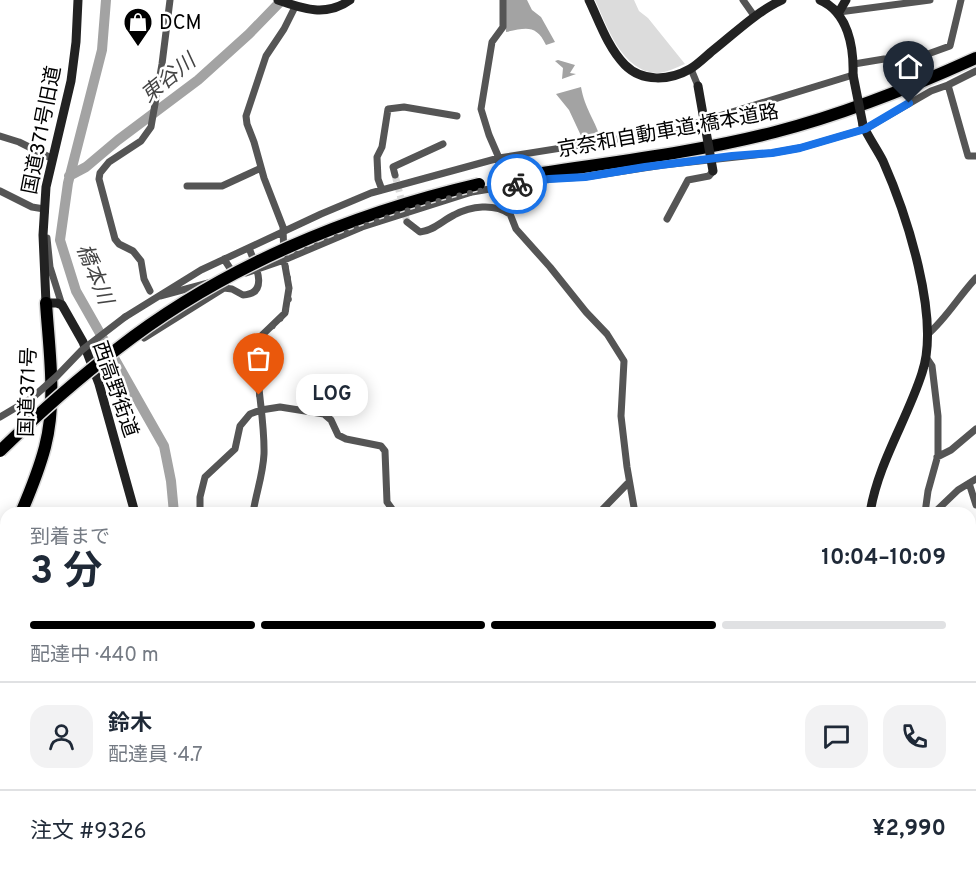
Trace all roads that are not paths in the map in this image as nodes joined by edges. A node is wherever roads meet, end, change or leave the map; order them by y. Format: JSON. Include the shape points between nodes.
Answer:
{"nodes":[{"id":1,"x":78,"y":0,"type":"edge"},
{"id":2,"x":170,"y":0,"type":"edge"},
{"id":3,"x":278,"y":0,"type":"edge"},
{"id":4,"x":350,"y":0,"type":"edge"},
{"id":5,"x":503,"y":0,"type":"edge"},
{"id":6,"x":589,"y":0,"type":"edge"},
{"id":7,"x":743,"y":0,"type":"edge"},
{"id":8,"x":782,"y":0,"type":"edge"},
{"id":9,"x":820,"y":0,"type":"edge"},
{"id":10,"x":846,"y":0,"type":"edge"},
{"id":11,"x":930,"y":0,"type":"edge"},
{"id":12,"x":961,"y":0,"type":"edge"},
{"id":13,"x":292,"y":5,"type":"junction"},
{"id":14,"x":838,"y":12,"type":"junction"},
{"id":15,"x":755,"y":17,"type":"junction"},
{"id":16,"x":976,"y":58,"type":"edge"},
{"id":17,"x":854,"y":63,"type":"junction"},
{"id":18,"x":691,"y":69,"type":"junction"},
{"id":19,"x":976,"y":70,"type":"edge"},
{"id":20,"x":854,"y":75,"type":"junction"},
{"id":21,"x":948,"y":85,"type":"junction"},
{"id":22,"x":698,"y":86,"type":"joint"},
{"id":23,"x":457,"y":116,"type":"dead end"},
{"id":24,"x":864,"y":127,"type":"junction"},
{"id":25,"x":0,"y":136,"type":"edge"},
{"id":26,"x":444,"y":144,"type":"dead end"},
{"id":27,"x":976,"y":156,"type":"edge"},
{"id":28,"x":51,"y":158,"type":"junction"},
{"id":29,"x":499,"y":158,"type":"junction"},
{"id":30,"x":261,"y":168,"type":"junction"},
{"id":31,"x":713,"y":171,"type":"joint"},
{"id":32,"x":395,"y":175,"type":"dead end"},
{"id":33,"x":500,"y":182,"type":"junction"},
{"id":34,"x":187,"y":186,"type":"dead end"},
{"id":35,"x":382,"y":190,"type":"junction"},
{"id":36,"x":0,"y":191,"type":"edge"},
{"id":37,"x":44,"y":208,"type":"junction"},
{"id":38,"x":510,"y":214,"type":"junction"},
{"id":39,"x":667,"y":219,"type":"dead end"},
{"id":40,"x":407,"y":222,"type":"dead end"},
{"id":41,"x":283,"y":231,"type":"junction"},
{"id":42,"x":249,"y":248,"type":"junction"},
{"id":43,"x":224,"y":259,"type":"junction"},
{"id":44,"x":284,"y":260,"type":"junction"},
{"id":45,"x":257,"y":270,"type":"junction"},
{"id":46,"x":235,"y":276,"type":"junction"},
{"id":47,"x":45,"y":278,"type":"junction"},
{"id":48,"x":976,"y":278,"type":"edge"},
{"id":49,"x":150,"y":291,"type":"dead end"},
{"id":50,"x":160,"y":296,"type":"junction"},
{"id":51,"x":46,"y":303,"type":"junction"},
{"id":52,"x":62,"y":305,"type":"junction"},
{"id":53,"x":927,"y":335,"type":"junction"},
{"id":54,"x":144,"y":338,"type":"dead end"},
{"id":55,"x":926,"y":357,"type":"junction"},
{"id":56,"x":261,"y":410,"type":"junction"},
{"id":57,"x":0,"y":417,"type":"edge"},
{"id":58,"x":976,"y":429,"type":"edge"},
{"id":59,"x":0,"y":451,"type":"edge"},
{"id":60,"x":937,"y":457,"type":"junction"},
{"id":61,"x":976,"y":478,"type":"edge"},
{"id":62,"x":629,"y":482,"type":"junction"},
{"id":63,"x":969,"y":483,"type":"junction"},
{"id":64,"x":976,"y":505,"type":"edge"},
{"id":65,"x":23,"y":507,"type":"edge"},
{"id":66,"x":133,"y":507,"type":"edge"},
{"id":67,"x":200,"y":507,"type":"edge"},
{"id":68,"x":255,"y":507,"type":"edge"},
{"id":69,"x":391,"y":507,"type":"edge"},
{"id":70,"x":605,"y":507,"type":"edge"},
{"id":71,"x":634,"y":507,"type":"edge"},
{"id":72,"x":871,"y":507,"type":"edge"},
{"id":73,"x":926,"y":507,"type":"edge"},
{"id":74,"x":940,"y":507,"type":"edge"}],
"edges":[{"from":1,"to":28,"type":"street","name":"国道371号旧道","via":[[71,81]]},
{"from":2,"to":49,"type":"street","via":[[151,127],[141,141],[103,167],[99,178],[115,239],[141,261]]},
{"from":3,"to":13,"type":"street"},
{"from":4,"to":13,"type":"street","via":[[330,11]]},
{"from":5,"to":29,"type":"street","via":[[503,27],[492,42],[481,109]]},
{"from":6,"to":18,"type":"street","via":[[617,56],[631,70],[654,78]]},
{"from":7,"to":15,"type":"street"},
{"from":8,"to":15,"type":"street"},
{"from":9,"to":14,"type":"street"},
{"from":10,"to":14,"type":"street"},
{"from":11,"to":14,"type":"street"},
{"from":12,"to":17,"type":"street","via":[[950,46],[903,63],[884,59]]},
{"from":13,"to":30,"type":"street","via":[[284,29],[266,56],[246,116]]},
{"from":14,"to":17,"type":"street","via":[[846,26]]},
{"from":15,"to":18,"type":"street"},
{"from":16,"to":33,"type":"highway","name":"京奈和自動車道;橋本道路","via":[[880,100],[773,133]]},
{"from":17,"to":20,"type":"street"},
{"from":18,"to":22,"type":"street"},
{"from":19,"to":21,"type":"street"},
{"from":20,"to":24,"type":"street","bridge":true},
{"from":20,"to":29,"type":"street","via":[[693,124]]},
{"from":21,"to":24,"type":"street"},
{"from":21,"to":27,"type":"street","via":[[968,156]]},
{"from":22,"to":31,"type":"street","bridge":true},
{"from":23,"to":35,"type":"street","via":[[388,108],[377,157]]},
{"from":24,"to":33,"type":"street","via":[[772,153],[585,177]]},
{"from":24,"to":53,"type":"street","via":[[898,198],[920,270]]},
{"from":25,"to":28,"type":"street"},
{"from":26,"to":32,"type":"street","via":[[393,167]]},
{"from":28,"to":37,"type":"street","name":"国道371号旧道"},
{"from":29,"to":33,"type":"street"},
{"from":29,"to":35,"type":"street"},
{"from":30,"to":34,"type":"street","via":[[222,186]]},
{"from":30,"to":41,"type":"street"},
{"from":31,"to":39,"type":"street","via":[[709,176],[688,180]]},
{"from":33,"to":38,"type":"street"},
{"from":33,"to":44,"type":"street","via":[[379,221]]},
{"from":33,"to":59,"type":"highway","name":"京奈和自動車道;橋本道路","bridge":true,"via":[[423,198],[344,224],[209,287],[118,348]]},
{"from":35,"to":41,"type":"street"},
{"from":36,"to":37,"type":"street","via":[[32,207]]},
{"from":37,"to":47,"type":"street","name":"国道371号旧道"},
{"from":37,"to":52,"type":"street","name":"西高野街道","via":[[50,267]]},
{"from":38,"to":40,"type":"street","via":[[495,207],[465,210],[428,232],[416,230]]},
{"from":38,"to":62,"type":"street","via":[[516,230],[607,334],[624,362],[621,416]]},
{"from":41,"to":42,"type":"street"},
{"from":41,"to":44,"type":"street"},
{"from":42,"to":43,"type":"street"},
{"from":42,"to":45,"type":"street"},
{"from":43,"to":46,"type":"street"},
{"from":43,"to":50,"type":"street"},
{"from":44,"to":45,"type":"street"},
{"from":44,"to":56,"type":"street","via":[[289,288],[285,313],[258,339]]},
{"from":45,"to":46,"type":"street"},
{"from":45,"to":54,"type":"street","via":[[259,284],[252,293],[243,295],[224,288]]},
{"from":46,"to":50,"type":"street"},
{"from":47,"to":51,"type":"street","name":"国道371号旧道"},
{"from":47,"to":52,"type":"street"},
{"from":48,"to":53,"type":"street"},
{"from":50,"to":57,"type":"street","bridge":true,"via":[[125,317],[82,350],[32,398]]},
{"from":51,"to":52,"type":"street"},
{"from":51,"to":65,"type":"highway","name":"国道371号","bridge":true,"via":[[49,426]]},
{"from":52,"to":66,"type":"street","name":"西高野街道","via":[[83,342],[99,384]]},
{"from":53,"to":55,"type":"street"},
{"from":55,"to":60,"type":"street","via":[[932,366],[938,416]]},
{"from":55,"to":72,"type":"street"},
{"from":56,"to":67,"type":"street","via":[[250,414],[240,426],[235,449],[205,477]]},
{"from":56,"to":68,"type":"street","via":[[264,454]]},
{"from":56,"to":69,"type":"street","via":[[280,407],[324,414],[338,435],[381,446],[385,451],[387,502]]},
{"from":58,"to":60,"type":"street"},
{"from":60,"to":73,"type":"street"},
{"from":61,"to":63,"type":"street"},
{"from":62,"to":70,"type":"street"},
{"from":62,"to":71,"type":"street"},
{"from":63,"to":64,"type":"street"},
{"from":63,"to":74,"type":"street"}]}
